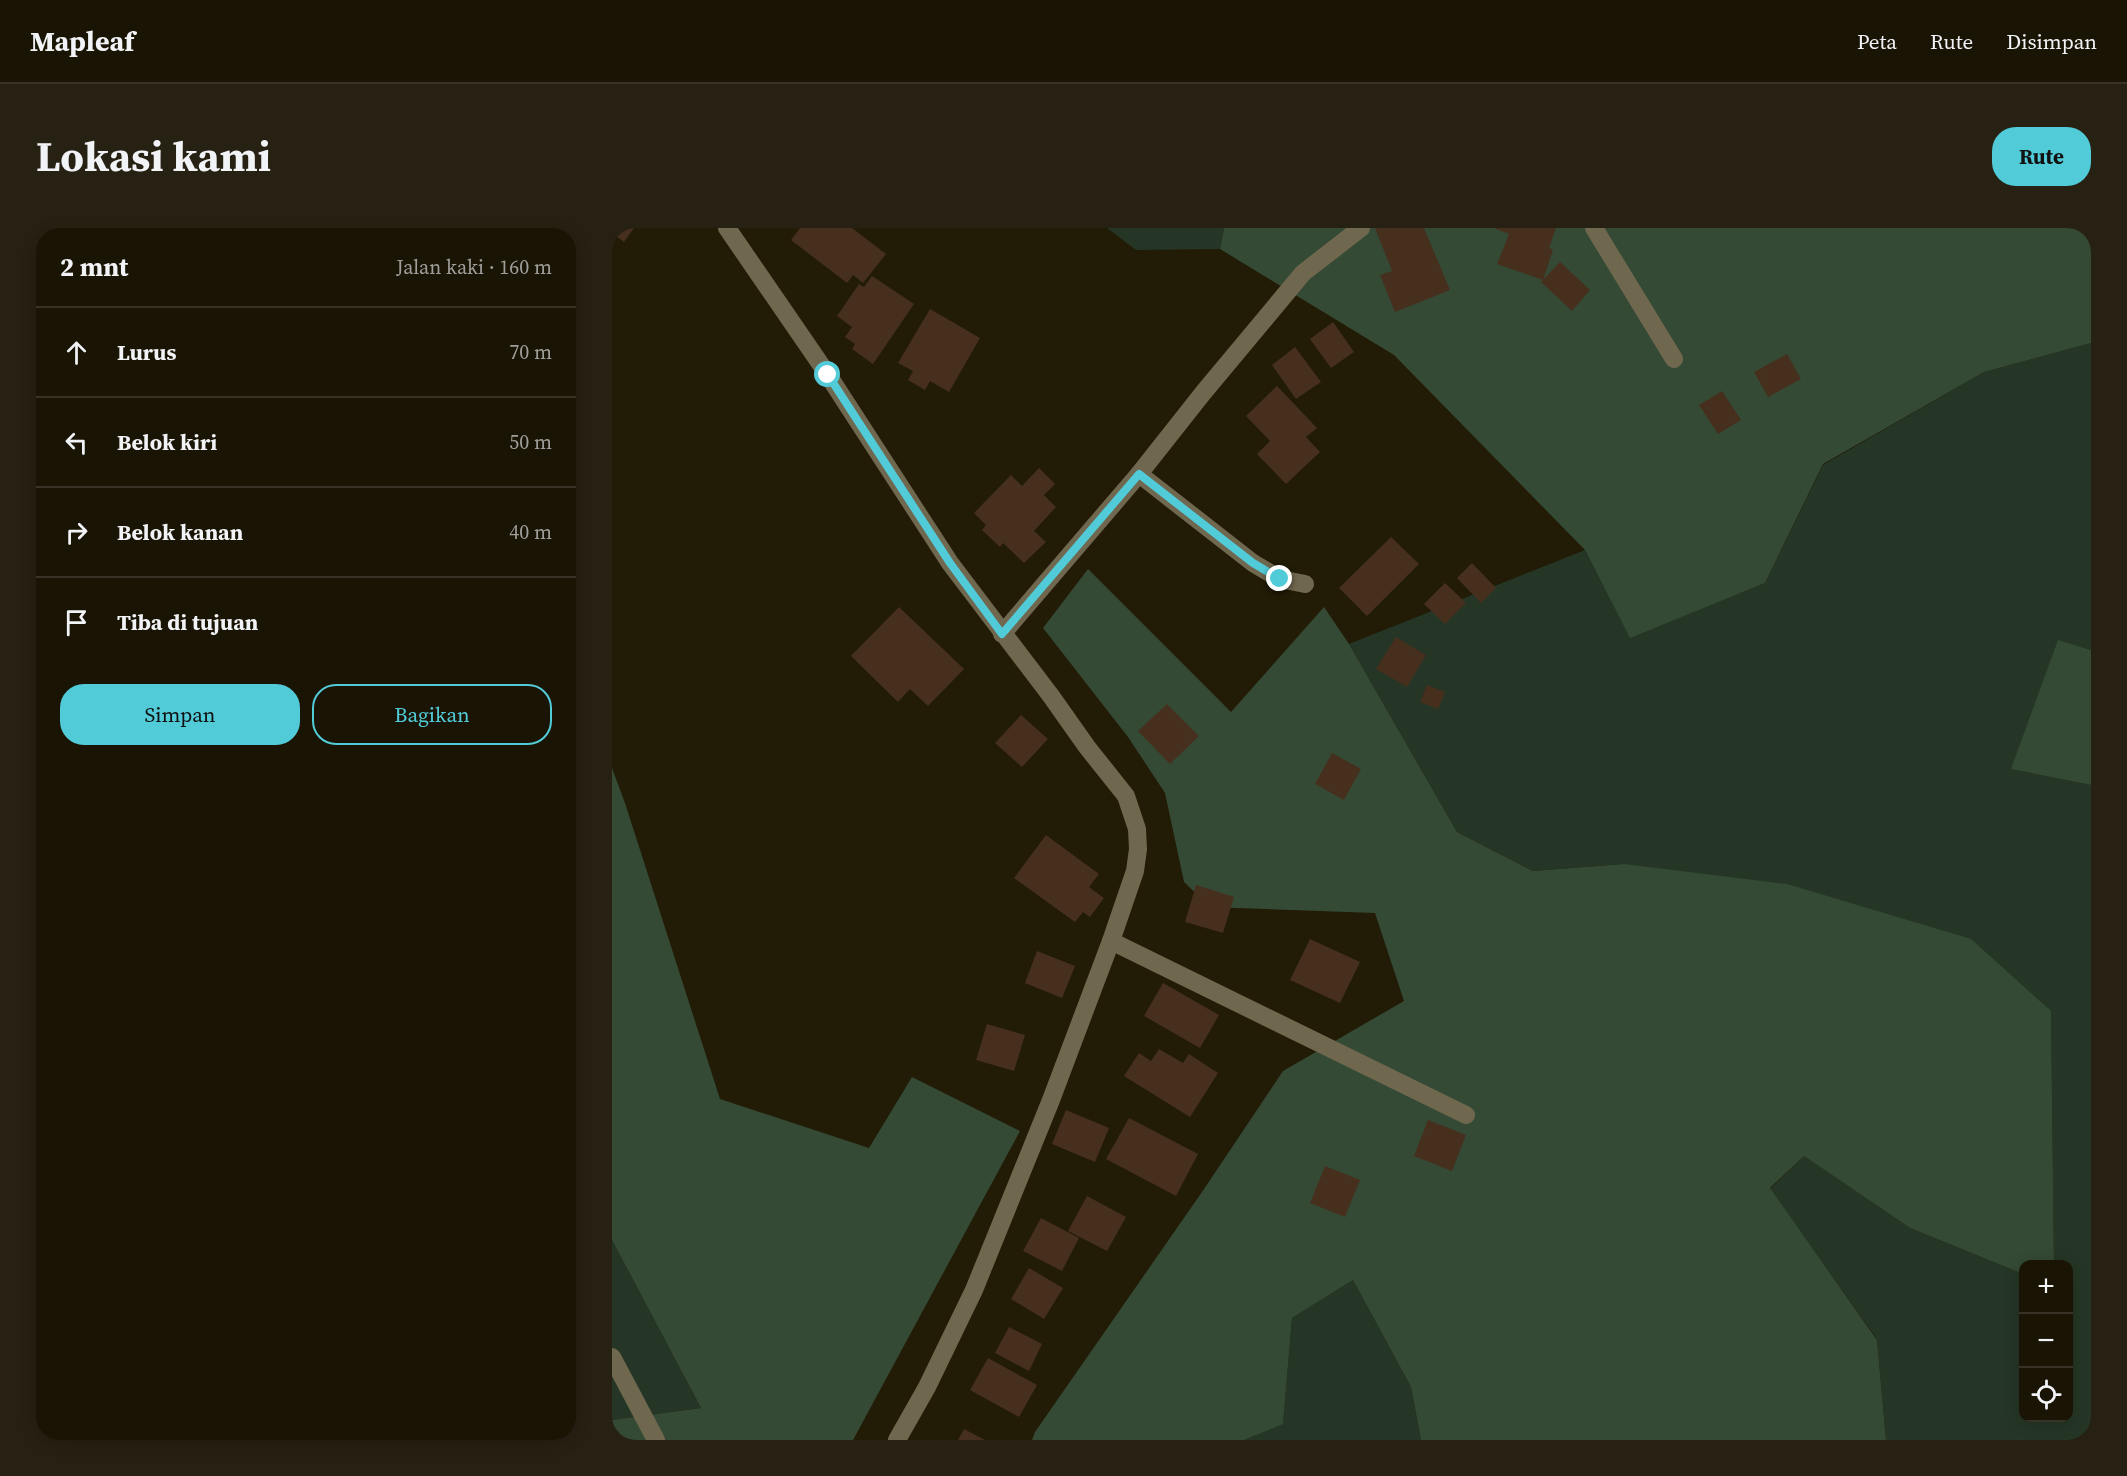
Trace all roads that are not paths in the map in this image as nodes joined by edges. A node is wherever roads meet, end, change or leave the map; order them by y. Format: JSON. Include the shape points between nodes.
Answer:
{"nodes":[{"id":1,"x":727,"y":228,"type":"edge"},
{"id":2,"x":1361,"y":228,"type":"edge"},
{"id":3,"x":1594,"y":228,"type":"edge"},
{"id":4,"x":1674,"y":359,"type":"dead end"},
{"id":5,"x":1139,"y":474,"type":"junction"},
{"id":6,"x":1305,"y":584,"type":"dead end"},
{"id":7,"x":1002,"y":634,"type":"junction"},
{"id":8,"x":1111,"y":941,"type":"junction"},
{"id":9,"x":1466,"y":1115,"type":"dead end"},
{"id":10,"x":612,"y":1357,"type":"edge"},
{"id":11,"x":656,"y":1440,"type":"edge"},
{"id":12,"x":897,"y":1440,"type":"edge"}],
"edges":[{"from":1,"to":7,"type":"street","via":[[950,563]]},
{"from":2,"to":5,"type":"street","via":[[1303,273]]},
{"from":3,"to":4,"type":"street"},
{"from":5,"to":6,"type":"street","via":[[1253,563],[1280,579]]},
{"from":5,"to":7,"type":"street"},
{"from":7,"to":8,"type":"street","via":[[1126,796],[1137,829],[1138,849],[1135,871]]},
{"from":8,"to":9,"type":"street"},
{"from":8,"to":12,"type":"street","via":[[974,1290]]},
{"from":10,"to":11,"type":"street"}]}
